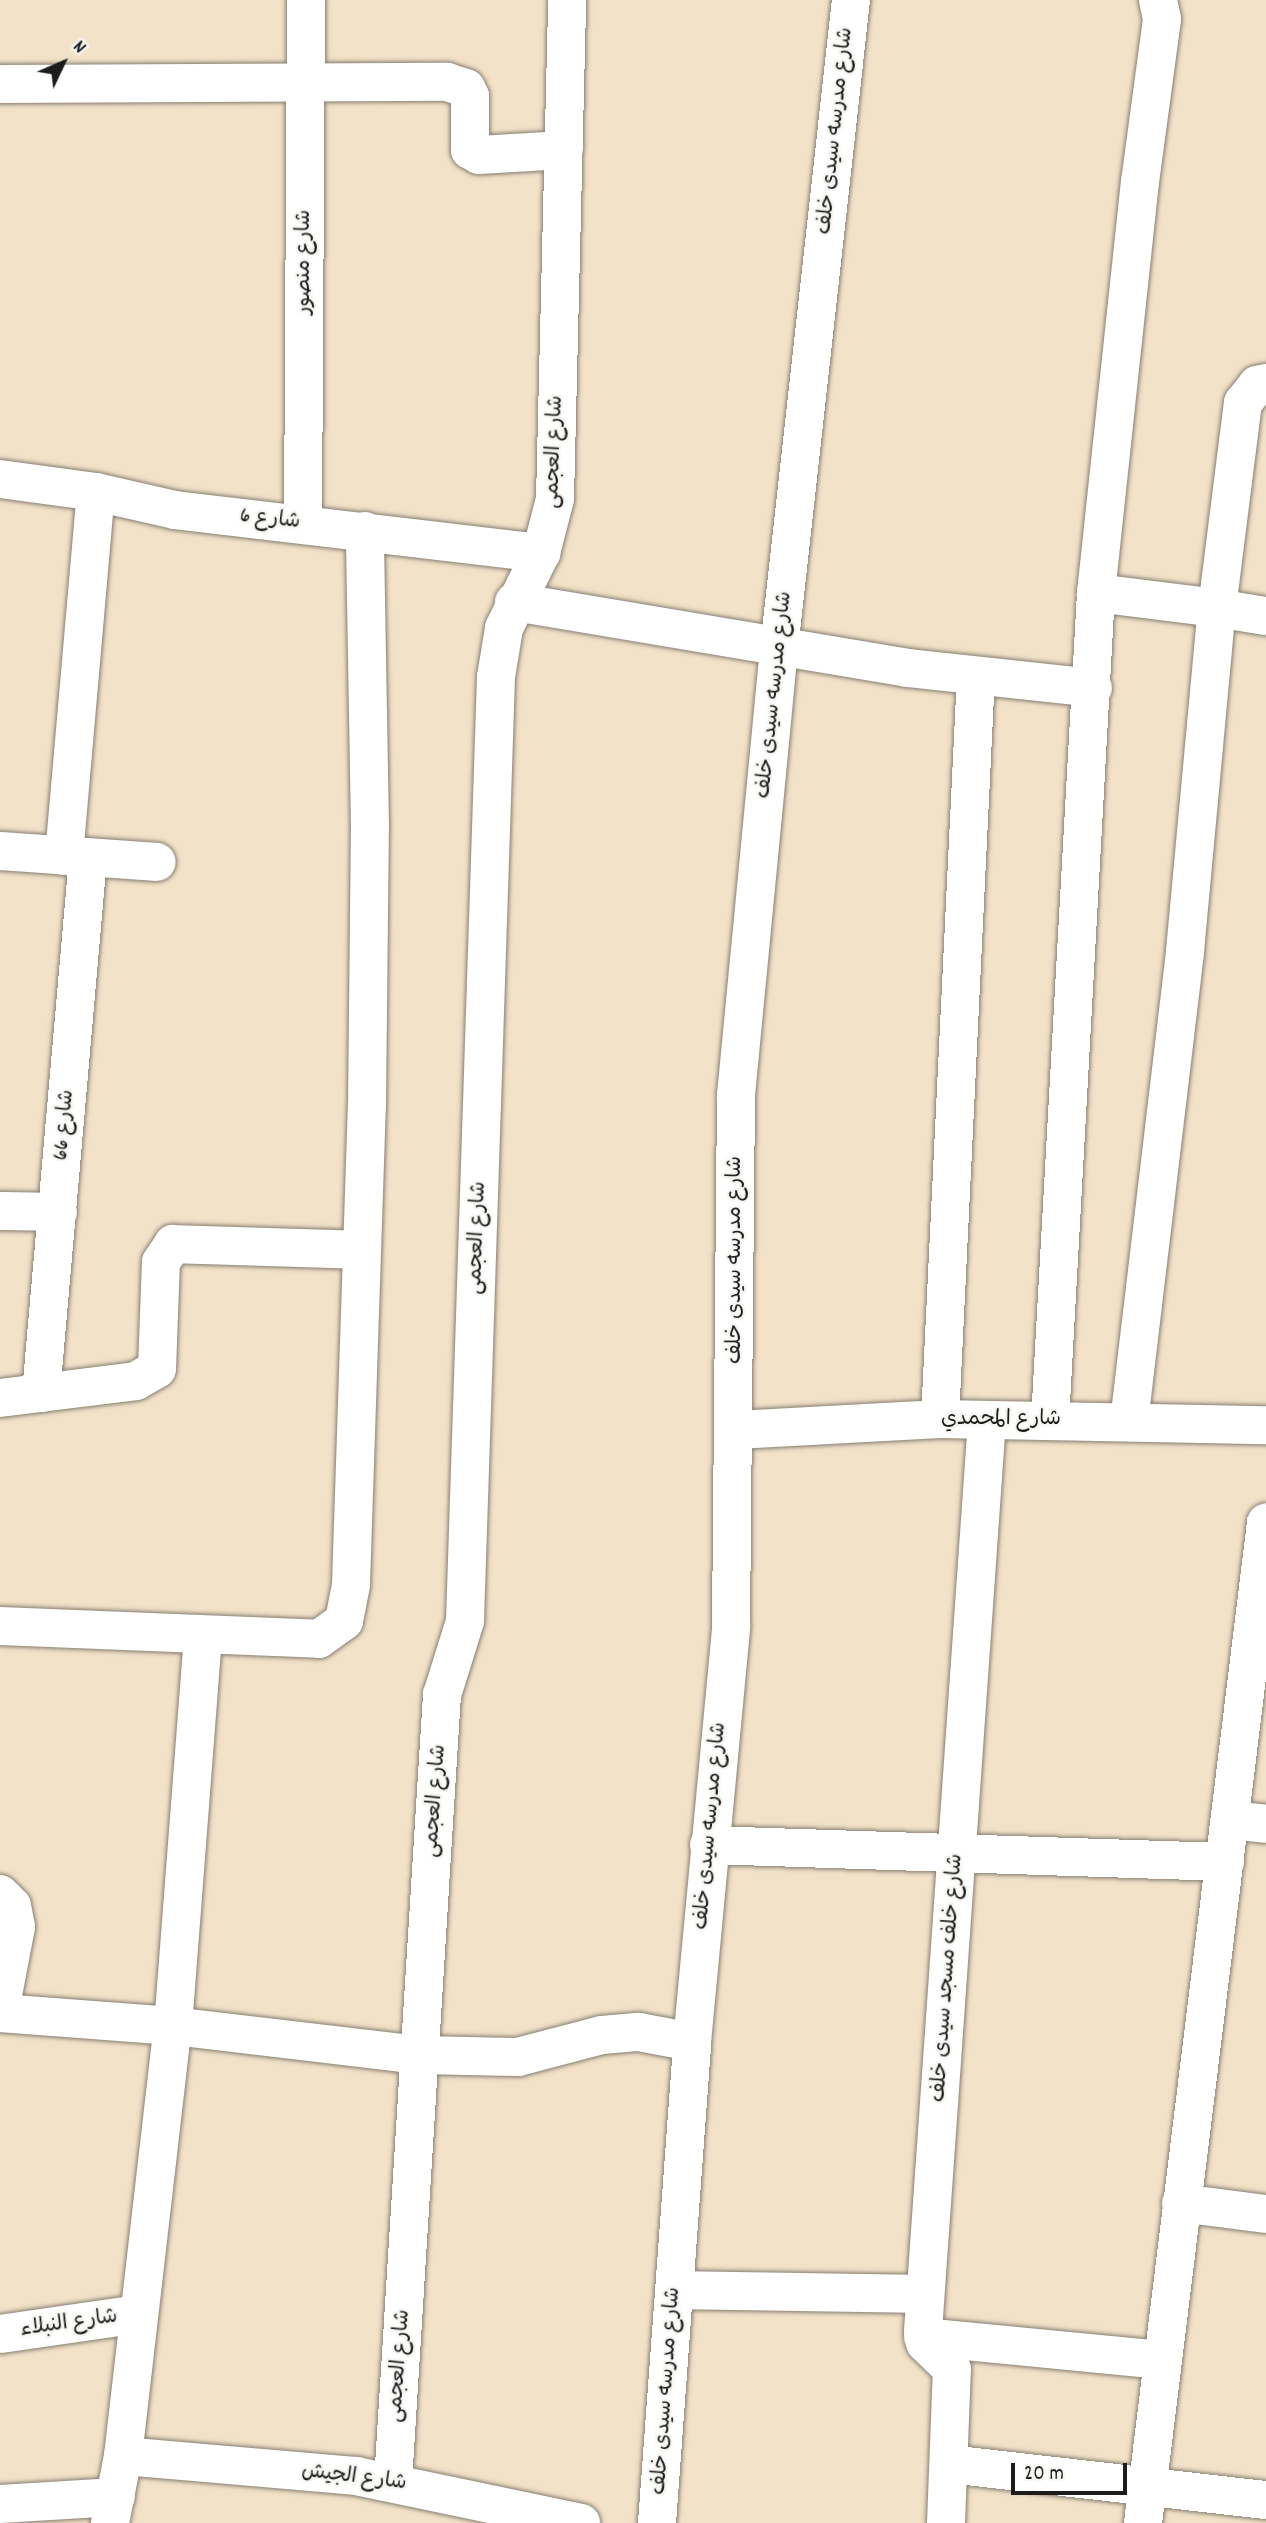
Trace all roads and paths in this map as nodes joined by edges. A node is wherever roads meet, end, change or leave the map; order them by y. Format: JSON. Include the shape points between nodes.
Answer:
{"nodes":[{"id":1,"x":306,"y":0,"type":"edge"},
{"id":2,"x":567,"y":0,"type":"edge"},
{"id":3,"x":851,"y":0,"type":"edge"},
{"id":4,"x":1158,"y":0,"type":"edge"},
{"id":5,"x":0,"y":84,"type":"edge"},
{"id":6,"x":306,"y":85,"type":"junction"},
{"id":7,"x":564,"y":150,"type":"junction"},
{"id":8,"x":1266,"y":383,"type":"edge"},
{"id":9,"x":0,"y":479,"type":"edge"},
{"id":10,"x":96,"y":492,"type":"junction"},
{"id":11,"x":303,"y":523,"type":"junction"},
{"id":12,"x":365,"y":531,"type":"junction"},
{"id":13,"x":541,"y":553,"type":"junction"},
{"id":14,"x":1096,"y":593,"type":"junction"},
{"id":15,"x":514,"y":602,"type":"junction"},
{"id":16,"x":1217,"y":608,"type":"junction"},
{"id":17,"x":1266,"y":616,"type":"edge"},
{"id":18,"x":779,"y":649,"type":"junction"},
{"id":19,"x":976,"y":676,"type":"junction"},
{"id":20,"x":1093,"y":688,"type":"junction"},
{"id":21,"x":0,"y":850,"type":"edge"},
{"id":22,"x":76,"y":857,"type":"junction"},
{"id":23,"x":158,"y":862,"type":"dead end"},
{"id":24,"x":0,"y":1211,"type":"edge"},
{"id":25,"x":58,"y":1212,"type":"junction"},
{"id":26,"x":362,"y":1250,"type":"junction"},
{"id":27,"x":41,"y":1393,"type":"junction"},
{"id":28,"x":0,"y":1398,"type":"edge"},
{"id":29,"x":940,"y":1419,"type":"junction"},
{"id":30,"x":988,"y":1420,"type":"junction"},
{"id":31,"x":1050,"y":1420,"type":"junction"},
{"id":32,"x":1129,"y":1422,"type":"junction"},
{"id":33,"x":1266,"y":1425,"type":"edge"},
{"id":34,"x":736,"y":1430,"type":"junction"},
{"id":35,"x":1266,"y":1523,"type":"edge"},
{"id":36,"x":0,"y":1626,"type":"edge"},
{"id":37,"x":203,"y":1636,"type":"junction"},
{"id":38,"x":1248,"y":1822,"type":"edge"},
{"id":39,"x":709,"y":1845,"type":"junction"},
{"id":40,"x":957,"y":1853,"type":"junction"},
{"id":41,"x":1225,"y":1862,"type":"junction"},
{"id":42,"x":0,"y":1894,"type":"edge"},
{"id":43,"x":0,"y":2012,"type":"edge"},
{"id":44,"x":173,"y":2026,"type":"junction"},
{"id":45,"x":692,"y":2042,"type":"junction"},
{"id":46,"x":419,"y":2055,"type":"junction"},
{"id":47,"x":1181,"y":2203,"type":"junction"},
{"id":48,"x":1266,"y":2214,"type":"edge"},
{"id":49,"x":674,"y":2290,"type":"junction"},
{"id":50,"x":925,"y":2294,"type":"junction"},
{"id":51,"x":139,"y":2314,"type":"junction"},
{"id":52,"x":0,"y":2334,"type":"edge"},
{"id":53,"x":923,"y":2337,"type":"junction"},
{"id":54,"x":1161,"y":2360,"type":"junction"},
{"id":55,"x":123,"y":2456,"type":"junction"},
{"id":56,"x":949,"y":2464,"type":"junction"},
{"id":57,"x":393,"y":2482,"type":"junction"},
{"id":58,"x":1266,"y":2500,"type":"edge"},
{"id":59,"x":0,"y":2504,"type":"edge"},
{"id":60,"x":1145,"y":2505,"type":"edge"},
{"id":61,"x":113,"y":2510,"type":"edge"},
{"id":62,"x":517,"y":2516,"type":"edge"},
{"id":63,"x":581,"y":2523,"type":"edge"},
{"id":64,"x":657,"y":2523,"type":"edge"},
{"id":65,"x":946,"y":2523,"type":"edge"}],
"edges":[{"from":1,"to":6,"type":"street","name":"شارع منصور"},
{"from":2,"to":7,"type":"street","name":"شارع العجمى"},
{"from":3,"to":18,"type":"street","name":"شارع مدرسه سيدى خلف"},
{"from":4,"to":14,"type":"street","via":[[1162,19],[1138,195]]},
{"from":5,"to":6,"type":"street"},
{"from":6,"to":7,"type":"street","via":[[458,84],[470,96],[470,150],[487,156]]},
{"from":6,"to":11,"type":"street","name":"شارع منصور"},
{"from":7,"to":13,"type":"street","name":"شارع العجمى","via":[[555,499]]},
{"from":8,"to":16,"type":"street","via":[[1257,385],[1243,403]]},
{"from":9,"to":10,"type":"street","name":"شارع 6"},
{"from":10,"to":11,"type":"street","name":"شارع 6","via":[[175,510]]},
{"from":10,"to":22,"type":"street","name":"شارع 66"},
{"from":11,"to":12,"type":"street","name":"شارع 6"},
{"from":12,"to":13,"type":"street","name":"شارع 6"},
{"from":12,"to":26,"type":"street","via":[[370,828]]},
{"from":13,"to":15,"type":"street","name":"شارع العجمى"},
{"from":14,"to":16,"type":"street"},
{"from":14,"to":20,"type":"street"},
{"from":15,"to":18,"type":"street"},
{"from":15,"to":46,"type":"street","name":"شارع العجمى","via":[[504,628],[496,677],[465,1621],[442,1695]]},
{"from":16,"to":17,"type":"street"},
{"from":16,"to":32,"type":"street","via":[[1185,951]]},
{"from":18,"to":19,"type":"street"},
{"from":18,"to":34,"type":"street","name":"شارع مدرسه سيدى خلف","via":[[736,1095]]},
{"from":19,"to":20,"type":"street"},
{"from":19,"to":29,"type":"street"},
{"from":20,"to":31,"type":"street"},
{"from":21,"to":22,"type":"street"},
{"from":22,"to":23,"type":"street"},
{"from":22,"to":25,"type":"street","name":"شارع 66"},
{"from":24,"to":25,"type":"street"},
{"from":25,"to":27,"type":"street","name":"شارع 66"},
{"from":26,"to":27,"type":"street","via":[[173,1244],[160,1270],[157,1369],[136,1381]]},
{"from":26,"to":37,"type":"street","via":[[351,1584],[344,1621],[319,1639]]},
{"from":27,"to":28,"type":"street"},
{"from":29,"to":30,"type":"street","name":"شارع المحمدي"},
{"from":29,"to":34,"type":"street","name":"شارع المحمدي"},
{"from":30,"to":31,"type":"street","name":"شارع المحمدي"},
{"from":30,"to":40,"type":"street","name":"شارع خلف مسجد سيدى خلف"},
{"from":31,"to":32,"type":"street","name":"شارع المحمدي"},
{"from":32,"to":33,"type":"street","name":"شارع المحمدي"},
{"from":34,"to":39,"type":"street","name":"شارع مدرسه سيدى خلف","via":[[731,1626]]},
{"from":35,"to":38,"type":"street"},
{"from":36,"to":37,"type":"street"},
{"from":37,"to":44,"type":"street"},
{"from":38,"to":41,"type":"street"},
{"from":39,"to":40,"type":"street"},
{"from":39,"to":45,"type":"street","name":"شارع مدرسه سيدى خلف"},
{"from":40,"to":41,"type":"street"},
{"from":40,"to":50,"type":"street","name":"شارع خلف مسجد سيدى خلف"},
{"from":41,"to":47,"type":"street"},
{"from":42,"to":43,"type":"street","via":[[12,1906],[16,1927]]},
{"from":43,"to":44,"type":"street"},
{"from":44,"to":46,"type":"street"},
{"from":44,"to":51,"type":"street"},
{"from":45,"to":46,"type":"street","via":[[639,2032],[602,2035],[518,2057]]},
{"from":45,"to":49,"type":"street","name":"شارع مدرسه سيدى خلف"},
{"from":46,"to":57,"type":"street","name":"شارع العجمى"},
{"from":47,"to":48,"type":"street"},
{"from":47,"to":54,"type":"street"},
{"from":49,"to":50,"type":"street"},
{"from":49,"to":64,"type":"street","name":"شارع مدرسه سيدى خلف"},
{"from":50,"to":53,"type":"street","name":"شارع خلف مسجد سيدى خلف"},
{"from":51,"to":52,"type":"street","name":"شارع النبلاء"},
{"from":51,"to":55,"type":"street"},
{"from":53,"to":54,"type":"street"},
{"from":53,"to":56,"type":"street","via":[[952,2369]]},
{"from":54,"to":60,"type":"street"},
{"from":55,"to":57,"type":"street","name":"شارع الجيش"},
{"from":55,"to":61,"type":"street"},
{"from":56,"to":60,"type":"street"},
{"from":56,"to":65,"type":"street"},
{"from":57,"to":62,"type":"street","name":"شارع الجيش"},
{"from":58,"to":60,"type":"street"},
{"from":59,"to":61,"type":"street"},
{"from":62,"to":63,"type":"street","name":"شارع الجيش"}]}
